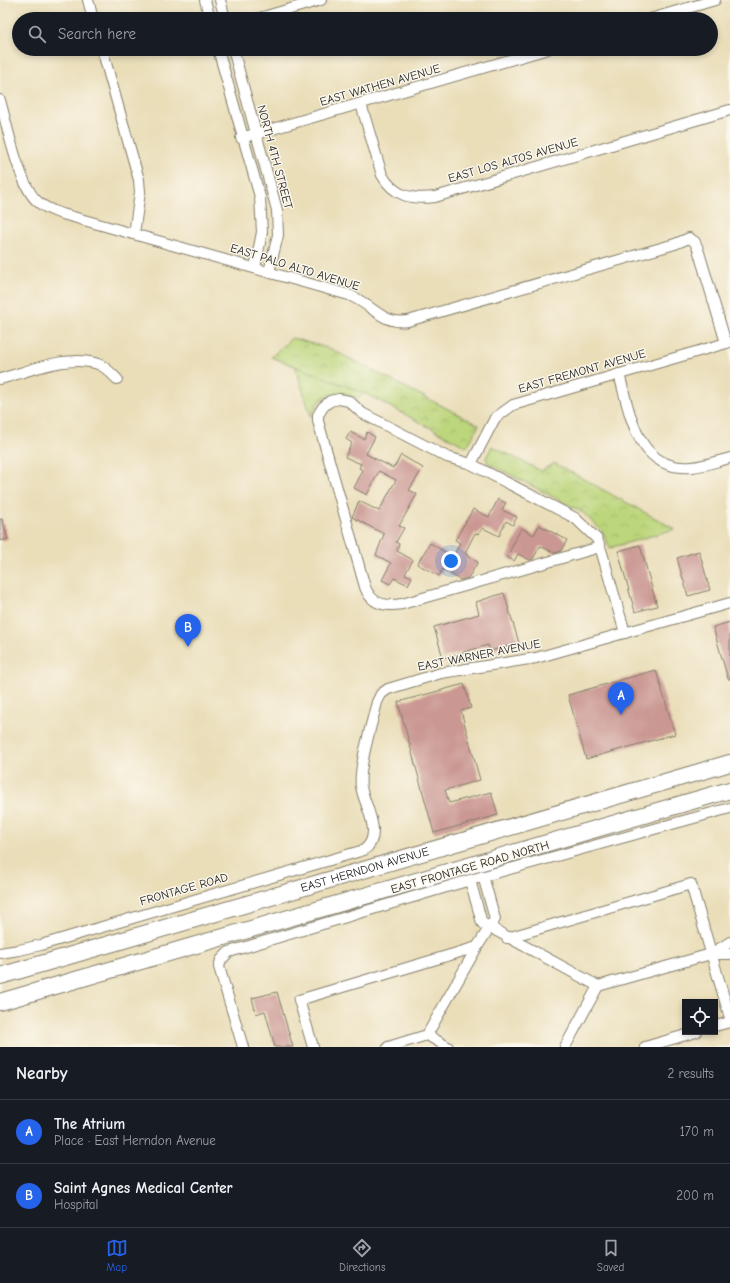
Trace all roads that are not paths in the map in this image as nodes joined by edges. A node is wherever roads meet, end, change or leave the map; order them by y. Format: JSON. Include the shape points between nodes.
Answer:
{"nodes":[{"id":1,"x":88,"y":0,"type":"edge"},
{"id":2,"x":205,"y":0,"type":"edge"},
{"id":3,"x":220,"y":0,"type":"edge"},
{"id":4,"x":321,"y":0,"type":"edge"},
{"id":5,"x":714,"y":0,"type":"edge"},
{"id":6,"x":91,"y":12,"type":"edge"},
{"id":7,"x":208,"y":12,"type":"edge"},
{"id":8,"x":223,"y":12,"type":"edge"},
{"id":9,"x":280,"y":12,"type":"edge"},
{"id":10,"x":674,"y":12,"type":"edge"},
{"id":11,"x":104,"y":56,"type":"edge"},
{"id":12,"x":220,"y":56,"type":"edge"},
{"id":13,"x":235,"y":56,"type":"edge"},
{"id":14,"x":524,"y":56,"type":"edge"},
{"id":15,"x":0,"y":100,"type":"edge"},
{"id":16,"x":361,"y":104,"type":"junction"},
{"id":17,"x":730,"y":110,"type":"edge"},
{"id":18,"x":2,"y":112,"type":"edge"},
{"id":19,"x":256,"y":134,"type":"junction"},
{"id":20,"x":241,"y":138,"type":"junction"},
{"id":21,"x":134,"y":234,"type":"junction"},
{"id":22,"x":255,"y":268,"type":"junction"},
{"id":23,"x":269,"y":272,"type":"junction"},
{"id":24,"x":728,"y":342,"type":"edge"},
{"id":25,"x":619,"y":374,"type":"junction"},
{"id":26,"x":0,"y":379,"type":"edge"},
{"id":27,"x":118,"y":379,"type":"dead end"},
{"id":28,"x":730,"y":458,"type":"edge"},
{"id":29,"x":471,"y":464,"type":"junction"},
{"id":30,"x":600,"y":547,"type":"junction"},
{"id":31,"x":730,"y":603,"type":"edge"},
{"id":32,"x":625,"y":633,"type":"junction"},
{"id":33,"x":730,"y":763,"type":"edge"},
{"id":34,"x":730,"y":790,"type":"edge"},
{"id":35,"x":730,"y":808,"type":"edge"},
{"id":36,"x":372,"y":842,"type":"joint"},
{"id":37,"x":483,"y":876,"type":"junction"},
{"id":38,"x":470,"y":880,"type":"junction"},
{"id":39,"x":491,"y":928,"type":"junction"},
{"id":40,"x":507,"y":938,"type":"junction"},
{"id":41,"x":730,"y":942,"type":"edge"},
{"id":42,"x":477,"y":947,"type":"junction"},
{"id":43,"x":0,"y":953,"type":"edge"},
{"id":44,"x":711,"y":954,"type":"junction"},
{"id":45,"x":730,"y":954,"type":"edge"},
{"id":46,"x":0,"y":976,"type":"edge"},
{"id":47,"x":598,"y":986,"type":"junction"},
{"id":48,"x":0,"y":1002,"type":"edge"},
{"id":49,"x":730,"y":1018,"type":"edge"},
{"id":50,"x":730,"y":1022,"type":"edge"},
{"id":51,"x":718,"y":1025,"type":"edge"},
{"id":52,"x":427,"y":1035,"type":"junction"},
{"id":53,"x":686,"y":1035,"type":"edge"},
{"id":54,"x":243,"y":1047,"type":"edge"},
{"id":55,"x":313,"y":1047,"type":"edge"},
{"id":56,"x":388,"y":1047,"type":"edge"},
{"id":57,"x":448,"y":1047,"type":"edge"},
{"id":58,"x":565,"y":1047,"type":"edge"},
{"id":59,"x":645,"y":1047,"type":"edge"}],
"edges":[{"from":1,"to":6,"type":"street"},
{"from":2,"to":7,"type":"street"},
{"from":3,"to":8,"type":"street"},
{"from":4,"to":9,"type":"street"},
{"from":5,"to":10,"type":"street"},
{"from":11,"to":21,"type":"street","via":[[139,180],[140,192]]},
{"from":12,"to":20,"type":"street"},
{"from":13,"to":19,"type":"street","name":"NORTH 4TH STREET"},
{"from":14,"to":16,"type":"street","name":"EAST WATHEN AVENUE"},
{"from":15,"to":18,"type":"street"},
{"from":16,"to":17,"type":"street","name":"EAST LOS ALTOS AVENUE","via":[[387,184],[396,192],[420,199]]},
{"from":16,"to":19,"type":"street","name":"EAST WATHEN AVENUE"},
{"from":18,"to":21,"type":"street","name":"EAST PALO ALTO AVENUE","via":[[31,195],[46,208],[58,213]]},
{"from":19,"to":20,"type":"street","name":"EAST WATHEN AVENUE"},
{"from":19,"to":23,"type":"street","name":"NORTH 4TH STREET","via":[[273,193],[279,226]]},
{"from":20,"to":22,"type":"street","via":[[260,197],[262,213],[261,244]]},
{"from":21,"to":22,"type":"street","name":"EAST PALO ALTO AVENUE"},
{"from":22,"to":23,"type":"street","name":"EAST PALO ALTO AVENUE"},
{"from":23,"to":24,"type":"street","name":"EAST PALO ALTO AVENUE","via":[[349,295],[397,323],[660,249],[689,238],[695,242],[698,249]]},
{"from":24,"to":25,"type":"street","name":"EAST FREMONT AVENUE"},
{"from":25,"to":28,"type":"street","via":[[635,430],[645,448],[653,456],[681,467],[703,465]]},
{"from":25,"to":29,"type":"street","name":"EAST FREMONT AVENUE","via":[[523,402],[505,410],[495,418]]},
{"from":26,"to":27,"type":"street","via":[[51,364],[77,361],[98,364]]},
{"from":29,"to":30,"type":"street","via":[[575,518],[590,531]]},
{"from":29,"to":30,"type":"street","via":[[447,458],[362,413],[349,401],[338,399],[323,407],[318,415],[318,421],[370,597],[391,606],[402,604]]},
{"from":30,"to":32,"type":"street"},
{"from":31,"to":32,"type":"street","name":"EAST WARNER AVENUE"},
{"from":32,"to":36,"type":"street","name":"EAST WARNER AVENUE","via":[[512,664],[441,673],[396,686],[381,694],[377,702],[361,780],[372,825]]},
{"from":33,"to":46,"type":"main road","name":"EAST HERNDON AVENUE"},
{"from":34,"to":48,"type":"main road"},
{"from":35,"to":37,"type":"street","name":"EAST FRONTAGE ROAD NORTH"},
{"from":36,"to":43,"type":"street","name":"FRONTAGE ROAD","via":[[364,850],[352,854],[41,944]]},
{"from":37,"to":38,"type":"street","name":"EAST FRONTAGE ROAD NORTH"},
{"from":37,"to":39,"type":"street","via":[[495,919]]},
{"from":38,"to":39,"type":"street","via":[[482,923]]},
{"from":38,"to":54,"type":"street","name":"EAST FRONTAGE ROAD NORTH","via":[[229,952],[221,960],[219,967]]},
{"from":39,"to":40,"type":"street"},
{"from":39,"to":42,"type":"street"},
{"from":40,"to":44,"type":"street","via":[[691,884]]},
{"from":40,"to":47,"type":"street"},
{"from":41,"to":44,"type":"street"},
{"from":42,"to":52,"type":"street"},
{"from":42,"to":55,"type":"street","via":[[299,1000]]},
{"from":44,"to":45,"type":"street"},
{"from":44,"to":47,"type":"street"},
{"from":44,"to":49,"type":"street"},
{"from":47,"to":58,"type":"street"},
{"from":50,"to":51,"type":"street"},
{"from":52,"to":56,"type":"street"},
{"from":52,"to":57,"type":"street"},
{"from":53,"to":59,"type":"street"}]}
